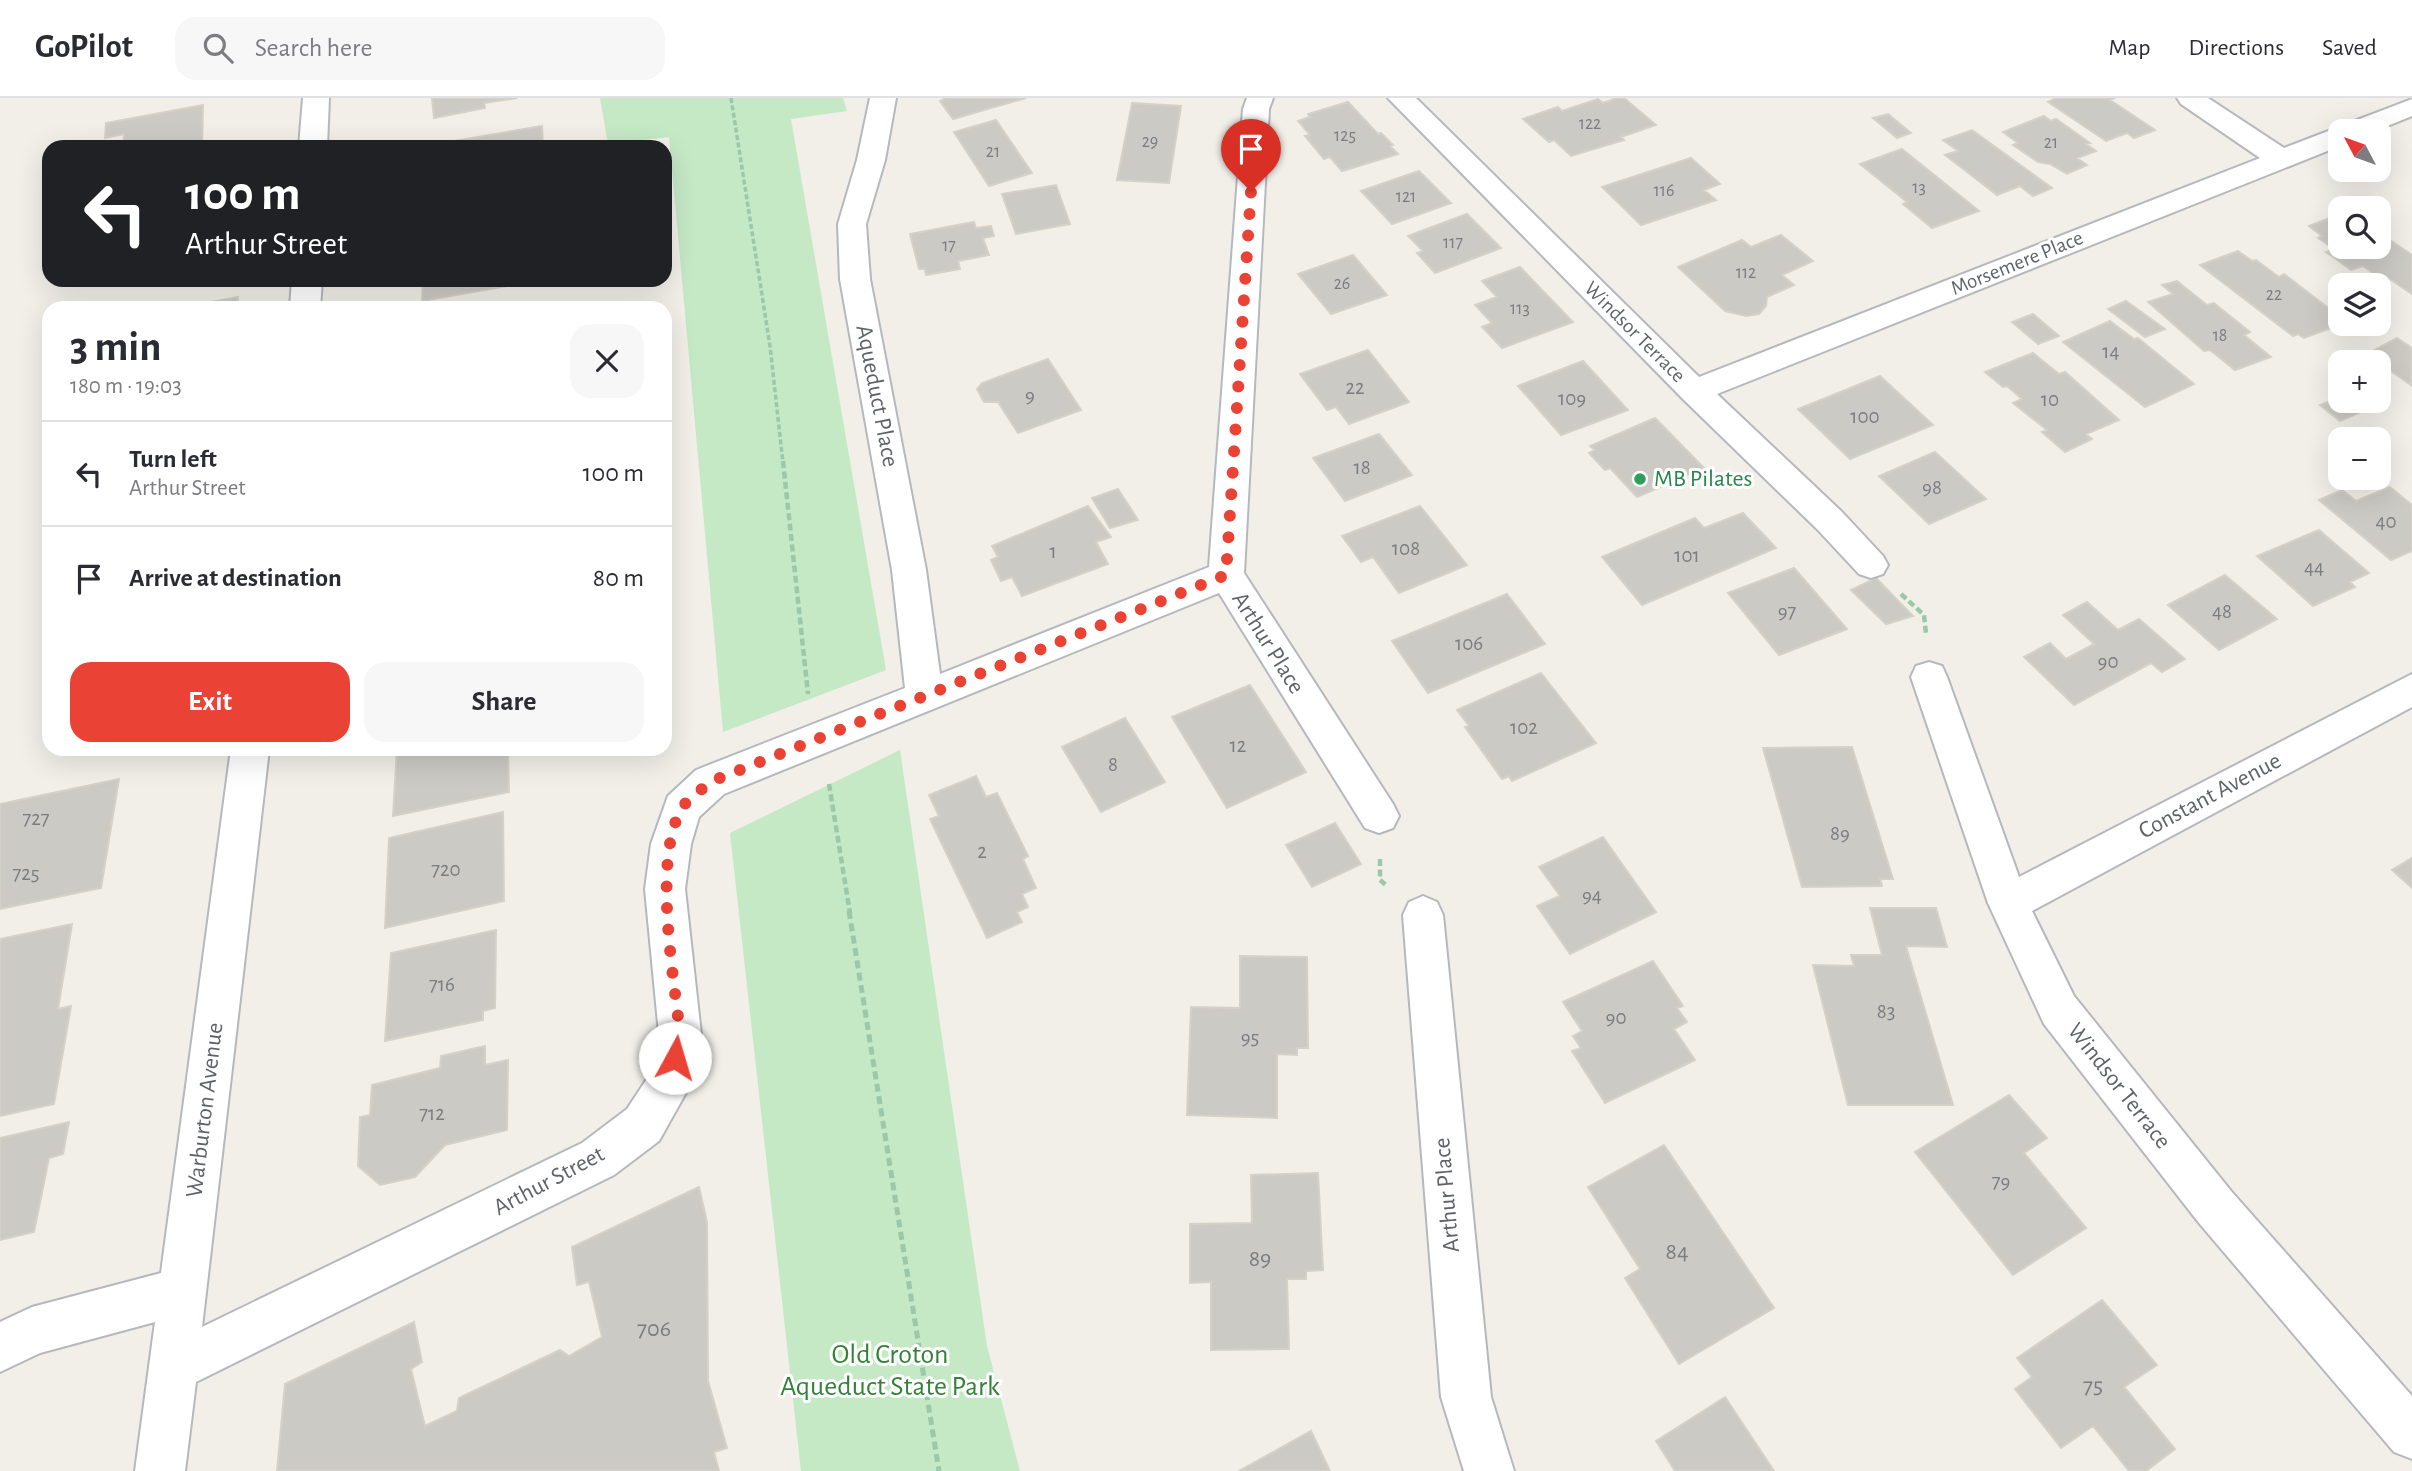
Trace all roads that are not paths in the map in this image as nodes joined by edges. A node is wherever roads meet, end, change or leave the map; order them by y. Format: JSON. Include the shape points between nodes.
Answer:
{"nodes":[{"id":1,"x":316,"y":98,"type":"edge"},
{"id":2,"x":883,"y":98,"type":"edge"},
{"id":3,"x":1261,"y":98,"type":"edge"},
{"id":4,"x":1401,"y":98,"type":"edge"},
{"id":5,"x":2190,"y":98,"type":"edge"},
{"id":6,"x":2412,"y":107,"type":"edge"},
{"id":7,"x":2382,"y":119,"type":"edge"},
{"id":8,"x":313,"y":140,"type":"edge"},
{"id":9,"x":2328,"y":141,"type":"edge"},
{"id":10,"x":2281,"y":159,"type":"junction"},
{"id":11,"x":1694,"y":391,"type":"junction"},
{"id":12,"x":1871,"y":565,"type":"road end"},
{"id":13,"x":1226,"y":575,"type":"junction"},
{"id":14,"x":1929,"y":677,"type":"road end"},
{"id":15,"x":2412,"y":689,"type":"edge"},
{"id":16,"x":925,"y":696,"type":"junction"},
{"id":17,"x":249,"y":756,"type":"edge"},
{"id":18,"x":1380,"y":817,"type":"road end"},
{"id":19,"x":2007,"y":903,"type":"junction"},
{"id":20,"x":1423,"y":915,"type":"road end"},
{"id":21,"x":182,"y":1291,"type":"junction"},
{"id":22,"x":0,"y":1348,"type":"edge"},
{"id":23,"x":173,"y":1367,"type":"junction"},
{"id":24,"x":2412,"y":1434,"type":"edge"},
{"id":25,"x":159,"y":1471,"type":"edge"},
{"id":26,"x":1489,"y":1471,"type":"edge"}],
"edges":[{"from":1,"to":8,"type":"street"},
{"from":2,"to":16,"type":"street","name":"Aqueduct Place","via":[[852,224],[855,279],[909,570]]},
{"from":3,"to":13,"type":"street","via":[[1256,109]]},
{"from":4,"to":11,"type":"street","name":"Windsor Terrace"},
{"from":5,"to":10,"type":"street"},
{"from":6,"to":7,"type":"street"},
{"from":9,"to":10,"type":"street","name":"Morsemere Place"},
{"from":10,"to":11,"type":"street","name":"Morsemere Place"},
{"from":11,"to":12,"type":"street","name":"Windsor Terrace"},
{"from":13,"to":16,"type":"street","name":"Arthur Street"},
{"from":13,"to":18,"type":"street","name":"Arthur Place"},
{"from":14,"to":19,"type":"street","name":"Windsor Terrace"},
{"from":15,"to":19,"type":"street","name":"Constant Avenue"},
{"from":16,"to":23,"type":"street","name":"Arthur Street","via":[[710,782],[682,808],[665,889],[680,1034],[670,1082],[643,1125],[598,1159]]},
{"from":17,"to":21,"type":"street","name":"Warburton Avenue"},
{"from":19,"to":24,"type":"street","name":"Windsor Terrace","via":[[2059,1010],[2215,1207]]},
{"from":20,"to":26,"type":"street","name":"Arthur Place","via":[[1466,1397]]},
{"from":21,"to":22,"type":"street","via":[[32,1331]]},
{"from":21,"to":23,"type":"street","name":"Warburton Avenue"},
{"from":23,"to":25,"type":"street","name":"Warburton Avenue"}]}
